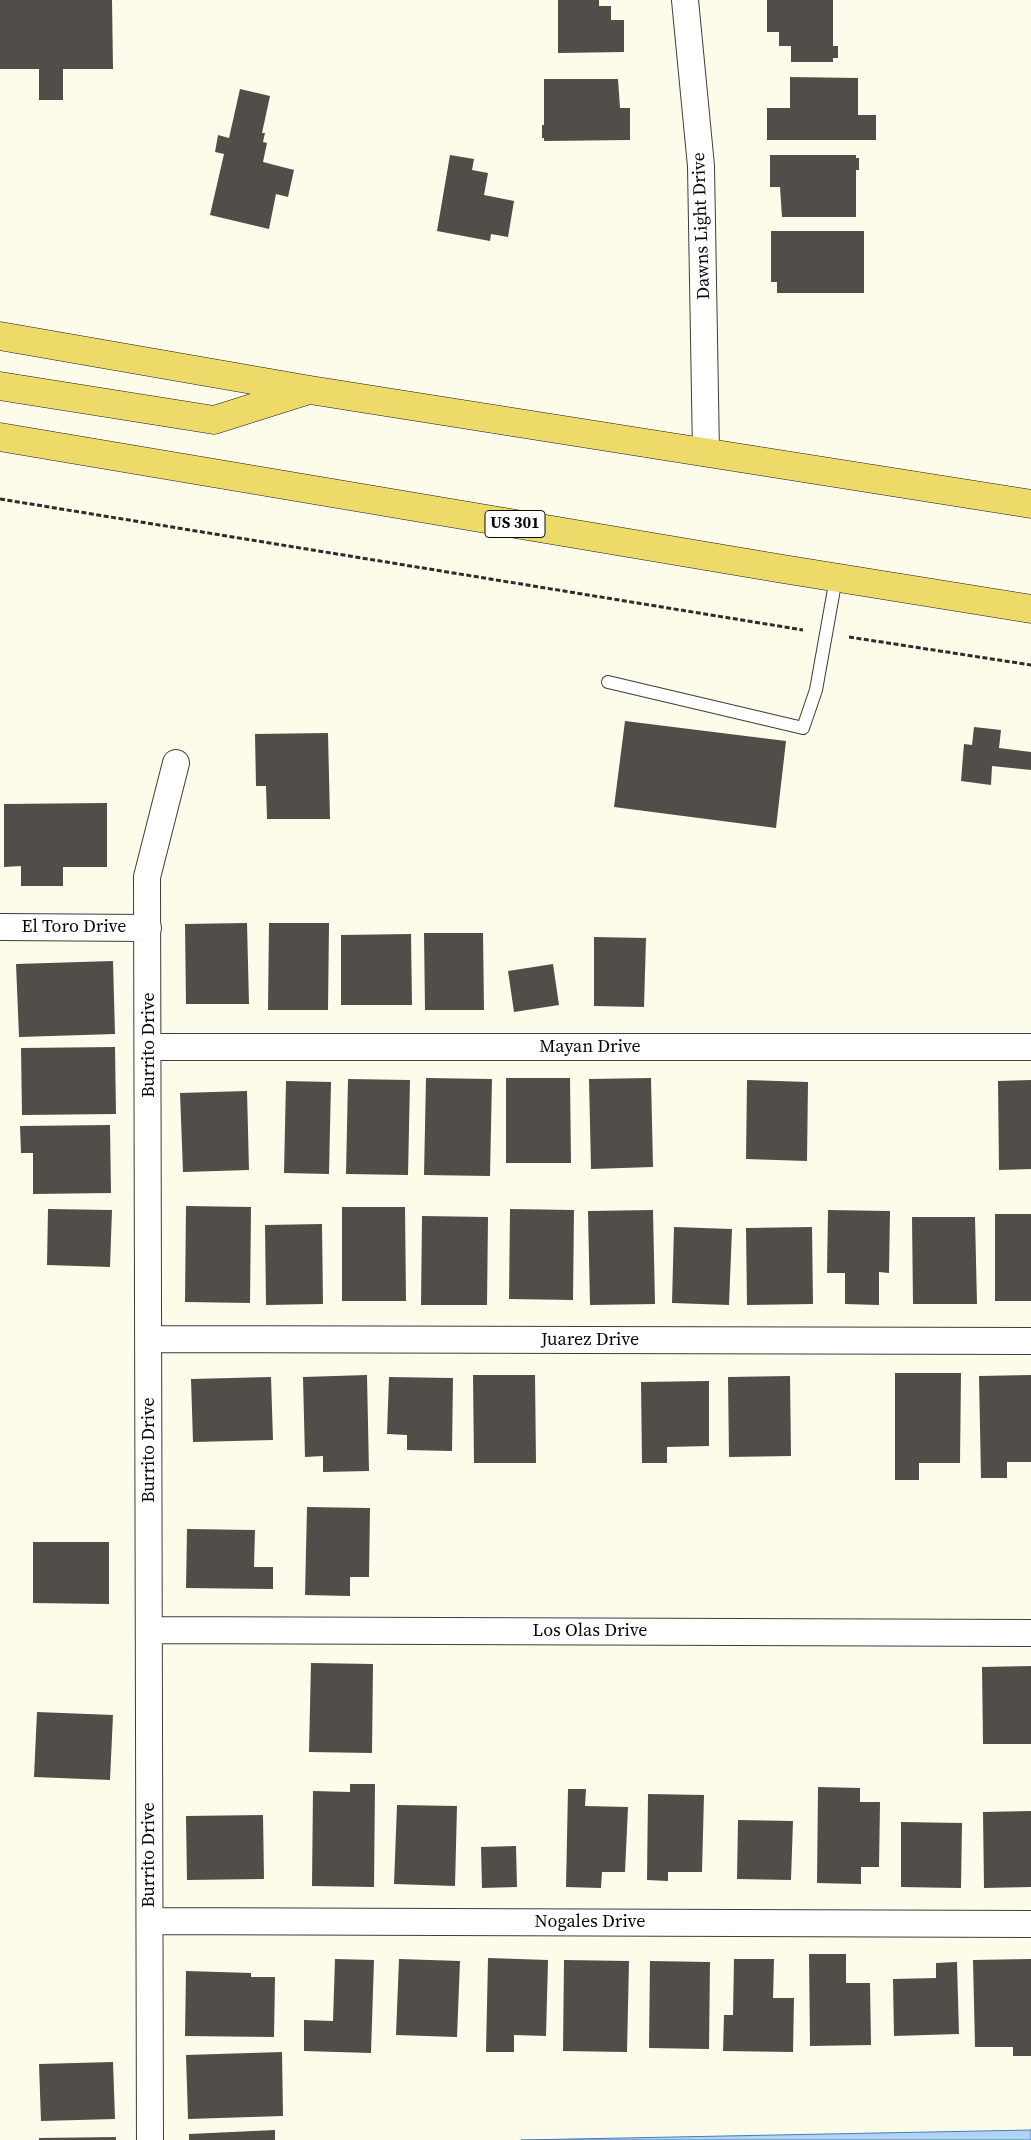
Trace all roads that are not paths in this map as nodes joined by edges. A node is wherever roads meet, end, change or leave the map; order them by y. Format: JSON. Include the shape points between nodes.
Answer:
{"nodes":[{"id":1,"x":685,"y":0,"type":"edge"},
{"id":2,"x":0,"y":336,"type":"edge"},
{"id":3,"x":0,"y":386,"type":"edge"},
{"id":4,"x":310,"y":390,"type":"junction"},
{"id":5,"x":0,"y":437,"type":"edge"},
{"id":6,"x":706,"y":453,"type":"junction"},
{"id":7,"x":1031,"y":504,"type":"edge"},
{"id":8,"x":836,"y":578,"type":"junction"},
{"id":9,"x":1031,"y":609,"type":"edge"},
{"id":10,"x":608,"y":682,"type":"dead end"},
{"id":11,"x":176,"y":763,"type":"dead end"},
{"id":12,"x":0,"y":927,"type":"edge"},
{"id":13,"x":148,"y":928,"type":"junction"},
{"id":14,"x":149,"y":1047,"type":"junction"},
{"id":15,"x":1031,"y":1047,"type":"edge"},
{"id":16,"x":149,"y":1339,"type":"junction"},
{"id":17,"x":1031,"y":1341,"type":"edge"},
{"id":18,"x":149,"y":1630,"type":"junction"},
{"id":19,"x":1031,"y":1633,"type":"edge"},
{"id":20,"x":150,"y":1921,"type":"junction"},
{"id":21,"x":1031,"y":1924,"type":"edge"},
{"id":22,"x":150,"y":2140,"type":"edge"}],
"edges":[{"from":1,"to":6,"type":"street","name":"Dawns Light Drive","via":[[702,166]]},
{"from":2,"to":4,"type":"main road"},
{"from":3,"to":4,"type":"main road","via":[[214,420]]},
{"from":4,"to":6,"type":"main road"},
{"from":5,"to":8,"type":"main road","number":"US 301"},
{"from":6,"to":7,"type":"main road"},
{"from":8,"to":9,"type":"main road","number":"US 301"},
{"from":8,"to":10,"type":"lane","via":[[816,690],[803,728]]},
{"from":11,"to":13,"type":"street","name":"Burrito Drive","via":[[147,877]]},
{"from":12,"to":13,"type":"street","name":"El Toro Drive"},
{"from":13,"to":14,"type":"street","name":"Burrito Drive"},
{"from":14,"to":15,"type":"street","name":"Mayan Drive"},
{"from":14,"to":16,"type":"street","name":"Burrito Drive"},
{"from":16,"to":17,"type":"street","name":"Juarez Drive"},
{"from":16,"to":18,"type":"street","name":"Burrito Drive"},
{"from":18,"to":19,"type":"street","name":"Los Olas Drive"},
{"from":18,"to":20,"type":"street","name":"Burrito Drive"},
{"from":20,"to":21,"type":"street","name":"Nogales Drive"},
{"from":20,"to":22,"type":"street","name":"Burrito Drive"}]}
